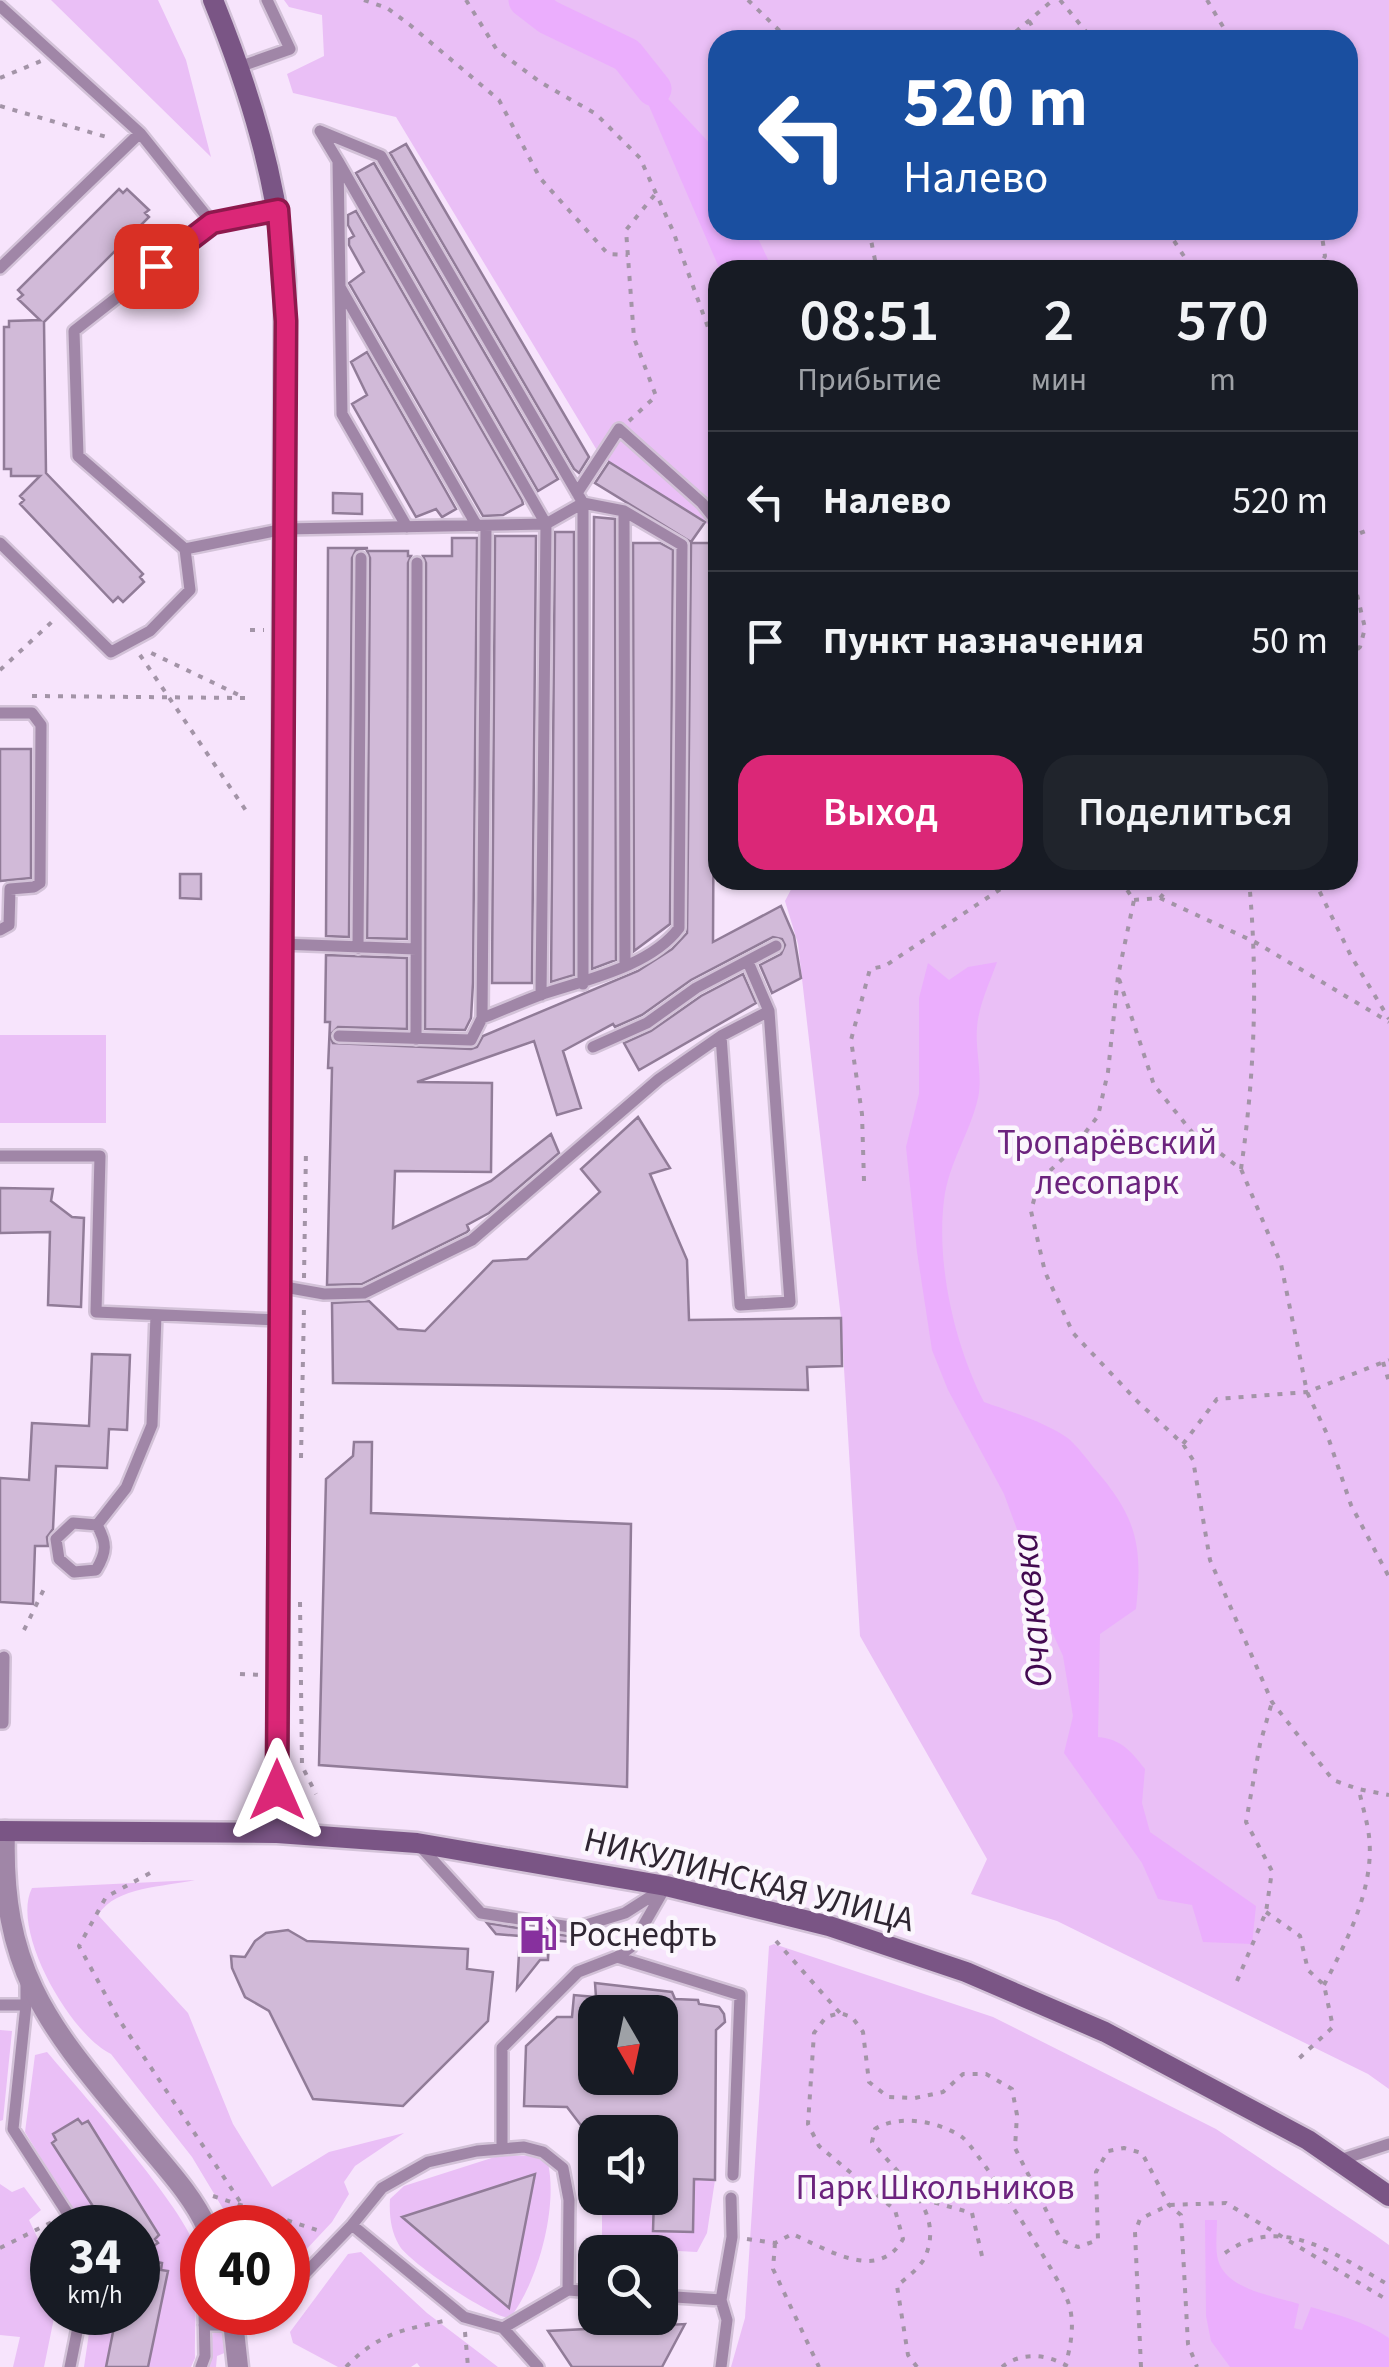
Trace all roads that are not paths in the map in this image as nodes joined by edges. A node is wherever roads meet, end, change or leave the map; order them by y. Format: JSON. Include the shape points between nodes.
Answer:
{"nodes":[{"id":1,"x":213,"y":0,"type":"edge"},
{"id":2,"x":267,"y":0,"type":"edge"},
{"id":3,"x":0,"y":6,"type":"edge"},
{"id":4,"x":239,"y":67,"type":"junction"},
{"id":5,"x":140,"y":134,"type":"junction"},
{"id":6,"x":338,"y":161,"type":"junction"},
{"id":7,"x":278,"y":210,"type":"junction"},
{"id":8,"x":212,"y":223,"type":"junction"},
{"id":9,"x":0,"y":268,"type":"edge"},
{"id":10,"x":340,"y":286,"type":"junction"},
{"id":11,"x":580,"y":498,"type":"junction"},
{"id":12,"x":708,"y":510,"type":"edge"},
{"id":13,"x":624,"y":511,"type":"junction"},
{"id":14,"x":546,"y":524,"type":"junction"},
{"id":15,"x":481,"y":526,"type":"junction"},
{"id":16,"x":407,"y":527,"type":"junction"},
{"id":17,"x":284,"y":529,"type":"junction"},
{"id":18,"x":0,"y":543,"type":"edge"},
{"id":19,"x":186,"y":550,"type":"junction"},
{"id":20,"x":361,"y":558,"type":"dead end"},
{"id":21,"x":417,"y":563,"type":"dead end"},
{"id":22,"x":0,"y":713,"type":"edge"},
{"id":23,"x":0,"y":930,"type":"edge"},
{"id":24,"x":282,"y":944,"type":"junction"},
{"id":25,"x":776,"y":946,"type":"dead end"},
{"id":26,"x":358,"y":948,"type":"junction"},
{"id":27,"x":416,"y":949,"type":"junction"},
{"id":28,"x":748,"y":962,"type":"junction"},
{"id":29,"x":625,"y":964,"type":"junction"},
{"id":30,"x":583,"y":984,"type":"junction"},
{"id":31,"x":541,"y":995,"type":"junction"},
{"id":32,"x":769,"y":1010,"type":"junction"},
{"id":33,"x":482,"y":1018,"type":"junction"},
{"id":34,"x":340,"y":1036,"type":"dead end"},
{"id":35,"x":721,"y":1036,"type":"junction"},
{"id":36,"x":416,"y":1039,"type":"junction"},
{"id":37,"x":593,"y":1047,"type":"dead end"},
{"id":38,"x":0,"y":1156,"type":"edge"},
{"id":39,"x":279,"y":1286,"type":"junction"},
{"id":40,"x":156,"y":1315,"type":"junction"},
{"id":41,"x":279,"y":1320,"type":"junction"},
{"id":42,"x":97,"y":1524,"type":"junction"},
{"id":43,"x":4,"y":1658,"type":"dead end"},
{"id":44,"x":0,"y":1724,"type":"edge"},
{"id":45,"x":2,"y":1831,"type":"edge"},
{"id":46,"x":277,"y":1834,"type":"junction"},
{"id":47,"x":417,"y":1843,"type":"junction"},
{"id":48,"x":666,"y":1886,"type":"junction"},
{"id":49,"x":617,"y":1957,"type":"junction"},
{"id":50,"x":26,"y":1982,"type":"junction"},
{"id":51,"x":0,"y":2005,"type":"edge"},
{"id":52,"x":26,"y":2006,"type":"junction"},
{"id":53,"x":6,"y":2129,"type":"edge"},
{"id":54,"x":1389,"y":2144,"type":"edge"},
{"id":55,"x":502,"y":2148,"type":"junction"},
{"id":56,"x":1340,"y":2160,"type":"junction"},
{"id":57,"x":734,"y":2176,"type":"dead end"},
{"id":58,"x":1389,"y":2196,"type":"edge"},
{"id":59,"x":731,"y":2198,"type":"dead end"},
{"id":60,"x":61,"y":2205,"type":"edge"},
{"id":61,"x":193,"y":2205,"type":"edge"},
{"id":62,"x":352,"y":2225,"type":"junction"},
{"id":63,"x":310,"y":2269,"type":"edge"},
{"id":64,"x":568,"y":2290,"type":"junction"},
{"id":65,"x":578,"y":2291,"type":"edge"},
{"id":66,"x":678,"y":2297,"type":"edge"},
{"id":67,"x":721,"y":2300,"type":"junction"},
{"id":68,"x":503,"y":2328,"type":"junction"},
{"id":69,"x":76,"y":2335,"type":"edge"},
{"id":70,"x":204,"y":2335,"type":"edge"},
{"id":71,"x":235,"y":2335,"type":"edge"},
{"id":72,"x":70,"y":2367,"type":"edge"},
{"id":73,"x":200,"y":2367,"type":"edge"},
{"id":74,"x":238,"y":2367,"type":"edge"},
{"id":75,"x":538,"y":2367,"type":"edge"},
{"id":76,"x":721,"y":2367,"type":"edge"}],
"edges":[{"from":1,"to":4,"type":"street"},
{"from":2,"to":4,"type":"lane","via":[[290,48]]},
{"from":3,"to":5,"type":"lane"},
{"from":4,"to":7,"type":"street"},
{"from":5,"to":8,"type":"lane"},
{"from":5,"to":9,"type":"lane"},
{"from":6,"to":10,"type":"lane"},
{"from":6,"to":11,"type":"lane","via":[[320,131],[381,156]]},
{"from":6,"to":14,"type":"lane"},
{"from":7,"to":8,"type":"lane"},
{"from":7,"to":17,"type":"street","via":[[286,307]]},
{"from":8,"to":19,"type":"lane","via":[[74,331],[78,456]]},
{"from":10,"to":15,"type":"lane"},
{"from":10,"to":16,"type":"lane","via":[[342,414]]},
{"from":11,"to":12,"type":"lane","via":[[619,429]]},
{"from":11,"to":13,"type":"lane"},
{"from":11,"to":14,"type":"lane"},
{"from":11,"to":30,"type":"lane"},
{"from":13,"to":29,"type":"lane"},
{"from":13,"to":29,"type":"lane","via":[[682,545],[678,928],[668,942]]},
{"from":14,"to":15,"type":"lane"},
{"from":14,"to":31,"type":"lane"},
{"from":15,"to":16,"type":"lane"},
{"from":15,"to":33,"type":"lane"},
{"from":16,"to":17,"type":"lane"},
{"from":17,"to":19,"type":"lane"},
{"from":17,"to":24,"type":"street"},
{"from":18,"to":19,"type":"lane","via":[[111,652],[150,632],[190,590]]},
{"from":20,"to":26,"type":"lane"},
{"from":21,"to":27,"type":"lane"},
{"from":22,"to":23,"type":"lane","via":[[32,713],[41,725],[40,883],[10,890],[9,925]]},
{"from":24,"to":26,"type":"lane"},
{"from":24,"to":39,"type":"street"},
{"from":25,"to":28,"type":"lane"},
{"from":26,"to":27,"type":"lane"},
{"from":27,"to":36,"type":"lane"},
{"from":28,"to":32,"type":"lane"},
{"from":28,"to":37,"type":"lane"},
{"from":29,"to":30,"type":"lane"},
{"from":30,"to":31,"type":"lane"},
{"from":31,"to":33,"type":"lane"},
{"from":32,"to":35,"type":"lane"},
{"from":32,"to":35,"type":"lane","via":[[790,1302],[740,1305]]},
{"from":33,"to":36,"type":"lane","via":[[472,1040]]},
{"from":34,"to":36,"type":"lane"},
{"from":35,"to":39,"type":"lane","via":[[660,1079],[472,1240],[364,1292]]},
{"from":38,"to":40,"type":"lane","via":[[100,1156],[96,1312]]},
{"from":39,"to":41,"type":"street"},
{"from":40,"to":41,"type":"lane"},
{"from":40,"to":42,"type":"lane","via":[[152,1424],[126,1488]]},
{"from":41,"to":46,"type":"street"},
{"from":42,"to":42,"type":"lane","via":[[73,1523],[56,1539],[59,1560],[74,1572],[96,1570],[105,1555]]},
{"from":43,"to":44,"type":"lane"},
{"from":45,"to":46,"type":"street","name":"НИКУЛИНСКАЯ УЛИЦА"},
{"from":45,"to":50,"type":"street","via":[[4,1896]]},
{"from":46,"to":47,"type":"street","name":"НИКУЛИНСКАЯ УЛИЦА"},
{"from":47,"to":48,"type":"street","name":"НИКУЛИНСКАЯ УЛИЦА"},
{"from":47,"to":48,"type":"lane","via":[[480,1914],[576,1928],[626,1912]]},
{"from":48,"to":49,"type":"lane","via":[[632,1947]]},
{"from":48,"to":56,"type":"street","name":"НИКУЛИНСКАЯ УЛИЦА","via":[[828,1926],[983,1979],[1136,2048]]},
{"from":49,"to":55,"type":"lane","via":[[578,1972],[502,2048]]},
{"from":49,"to":57,"type":"lane","via":[[740,1995]]},
{"from":50,"to":52,"type":"lane"},
{"from":50,"to":61,"type":"street","via":[[76,2058]]},
{"from":51,"to":52,"type":"lane"},
{"from":52,"to":53,"type":"lane"},
{"from":53,"to":60,"type":"lane"},
{"from":54,"to":56,"type":"lane"},
{"from":55,"to":62,"type":"lane","via":[[428,2162],[382,2188]]},
{"from":55,"to":64,"type":"lane","via":[[524,2146],[563,2168],[570,2200]]},
{"from":56,"to":58,"type":"street","name":"НИКУЛИНСКАЯ УЛИЦА"},
{"from":59,"to":67,"type":"lane"},
{"from":62,"to":63,"type":"lane"},
{"from":62,"to":68,"type":"lane","via":[[464,2317]]},
{"from":64,"to":65,"type":"lane"},
{"from":64,"to":68,"type":"lane"},
{"from":66,"to":67,"type":"lane"},
{"from":67,"to":76,"type":"lane","via":[[728,2320]]},
{"from":68,"to":75,"type":"lane"},
{"from":69,"to":72,"type":"lane"},
{"from":70,"to":73,"type":"lane"},
{"from":71,"to":74,"type":"street"}]}
